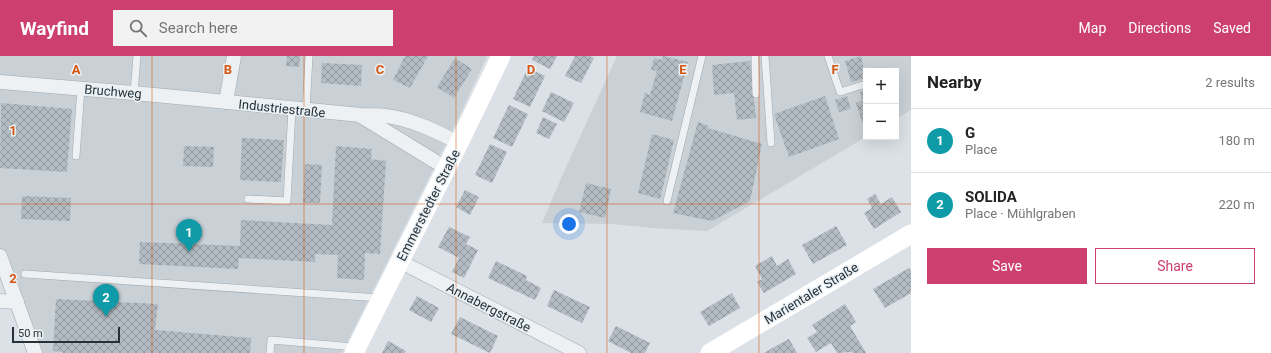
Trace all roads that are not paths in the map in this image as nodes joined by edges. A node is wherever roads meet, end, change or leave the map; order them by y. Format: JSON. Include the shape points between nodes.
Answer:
{"nodes":[{"id":1,"x":137,"y":56,"type":"edge"},
{"id":2,"x":234,"y":56,"type":"edge"},
{"id":3,"x":309,"y":56,"type":"edge"},
{"id":4,"x":501,"y":56,"type":"edge"},
{"id":5,"x":702,"y":56,"type":"edge"},
{"id":6,"x":755,"y":56,"type":"edge"},
{"id":7,"x":765,"y":56,"type":"edge"},
{"id":8,"x":828,"y":56,"type":"edge"},
{"id":9,"x":0,"y":82,"type":"edge"},
{"id":10,"x":863,"y":85,"type":"edge"},
{"id":11,"x":81,"y":88,"type":"junction"},
{"id":12,"x":134,"y":93,"type":"junction"},
{"id":13,"x":756,"y":94,"type":"dead end"},
{"id":14,"x":226,"y":102,"type":"junction"},
{"id":15,"x":292,"y":109,"type":"junction"},
{"id":16,"x":306,"y":110,"type":"junction"},
{"id":17,"x":360,"y":115,"type":"junction"},
{"id":18,"x":459,"y":143,"type":"junction"},
{"id":19,"x":771,"y":143,"type":"dead end"},
{"id":20,"x":76,"y":156,"type":"dead end"},
{"id":21,"x":446,"y":168,"type":"junction"},
{"id":22,"x":248,"y":199,"type":"dead end"},
{"id":23,"x":667,"y":201,"type":"dead end"},
{"id":24,"x":911,"y":234,"type":"edge"},
{"id":25,"x":0,"y":256,"type":"edge"},
{"id":26,"x":399,"y":261,"type":"junction"},
{"id":27,"x":25,"y":274,"type":"dead end"},
{"id":28,"x":381,"y":298,"type":"junction"},
{"id":29,"x":0,"y":301,"type":"edge"},
{"id":30,"x":17,"y":302,"type":"junction"},
{"id":31,"x":355,"y":350,"type":"edge"},
{"id":32,"x":35,"y":353,"type":"edge"},
{"id":33,"x":270,"y":353,"type":"edge"},
{"id":34,"x":579,"y":353,"type":"edge"},
{"id":35,"x":710,"y":353,"type":"edge"}],
"edges":[{"from":1,"to":12,"type":"lane"},
{"from":2,"to":14,"type":"street","name":"Industriestraße"},
{"from":3,"to":16,"type":"lane"},
{"from":4,"to":18,"type":"main road","name":"Emmerstedter Straße"},
{"from":5,"to":23,"type":"lane"},
{"from":6,"to":13,"type":"lane"},
{"from":7,"to":19,"type":"lane"},
{"from":8,"to":10,"type":"lane","via":[[840,92]]},
{"from":9,"to":11,"type":"street","name":"Bruchweg"},
{"from":11,"to":12,"type":"street","name":"Bruchweg"},
{"from":11,"to":20,"type":"lane"},
{"from":12,"to":14,"type":"street","name":"Bruchweg"},
{"from":14,"to":15,"type":"street","name":"Industriestraße"},
{"from":15,"to":16,"type":"street","name":"Industriestraße"},
{"from":15,"to":22,"type":"lane","via":[[287,201]]},
{"from":16,"to":17,"type":"street","name":"Industriestraße"},
{"from":17,"to":18,"type":"street","name":"Industriestraße","via":[[386,116],[409,121]]},
{"from":17,"to":21,"type":"street","name":"Industriestraße"},
{"from":18,"to":21,"type":"main road","name":"Emmerstedter Straße"},
{"from":21,"to":26,"type":"main road","name":"Emmerstedter Straße"},
{"from":24,"to":35,"type":"main road","name":"Marientaler Straße"},
{"from":25,"to":30,"type":"street"},
{"from":26,"to":28,"type":"main road","name":"Emmerstedter Straße"},
{"from":26,"to":34,"type":"street","name":"Annabergstraße"},
{"from":27,"to":28,"type":"lane"},
{"from":28,"to":31,"type":"main road","name":"Emmerstedter Straße"},
{"from":29,"to":30,"type":"street"},
{"from":30,"to":32,"type":"street"},
{"from":31,"to":33,"type":"lane","via":[[271,340]]}]}
